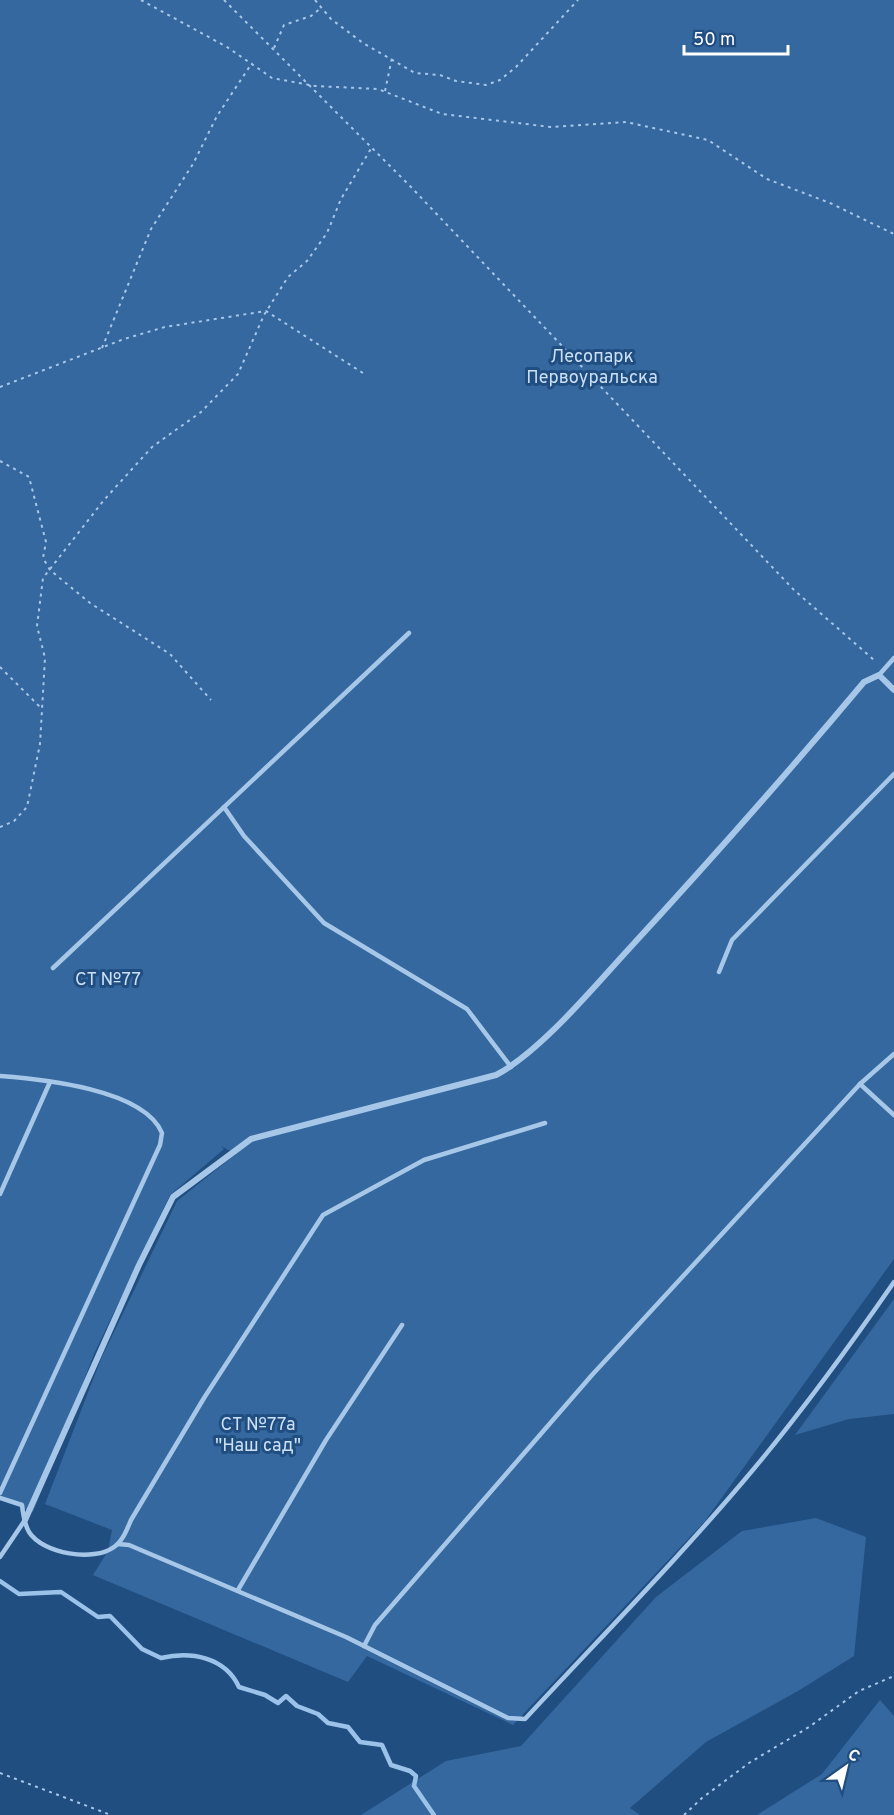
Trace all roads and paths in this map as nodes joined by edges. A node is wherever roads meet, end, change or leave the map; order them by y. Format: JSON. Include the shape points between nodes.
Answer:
{"nodes":[{"id":1,"x":141,"y":0,"type":"edge"},
{"id":2,"x":224,"y":0,"type":"edge"},
{"id":3,"x":315,"y":0,"type":"edge"},
{"id":4,"x":578,"y":0,"type":"edge"},
{"id":5,"x":321,"y":8,"type":"junction"},
{"id":6,"x":274,"y":48,"type":"junction"},
{"id":7,"x":392,"y":58,"type":"junction"},
{"id":8,"x":252,"y":63,"type":"junction"},
{"id":9,"x":312,"y":86,"type":"junction"},
{"id":10,"x":385,"y":92,"type":"junction"},
{"id":11,"x":372,"y":147,"type":"junction"},
{"id":12,"x":894,"y":234,"type":"edge"},
{"id":13,"x":266,"y":311,"type":"junction"},
{"id":14,"x":102,"y":348,"type":"junction"},
{"id":15,"x":366,"y":375,"type":"dead end"},
{"id":16,"x":0,"y":387,"type":"edge"},
{"id":17,"x":0,"y":461,"type":"edge"},
{"id":18,"x":50,"y":570,"type":"junction"},
{"id":19,"x":409,"y":633,"type":"dead end"},
{"id":20,"x":894,"y":658,"type":"edge"},
{"id":21,"x":873,"y":660,"type":"dead end"},
{"id":22,"x":0,"y":667,"type":"edge"},
{"id":23,"x":879,"y":675,"type":"junction"},
{"id":24,"x":894,"y":690,"type":"edge"},
{"id":25,"x":211,"y":700,"type":"dead end"},
{"id":26,"x":41,"y":708,"type":"junction"},
{"id":27,"x":894,"y":774,"type":"edge"},
{"id":28,"x":224,"y":807,"type":"junction"},
{"id":29,"x":0,"y":827,"type":"edge"},
{"id":30,"x":53,"y":968,"type":"dead end"},
{"id":31,"x":719,"y":972,"type":"dead end"},
{"id":32,"x":894,"y":1054,"type":"edge"},
{"id":33,"x":511,"y":1067,"type":"junction"},
{"id":34,"x":0,"y":1076,"type":"edge"},
{"id":35,"x":50,"y":1082,"type":"junction"},
{"id":36,"x":860,"y":1084,"type":"junction"},
{"id":37,"x":894,"y":1115,"type":"edge"},
{"id":38,"x":545,"y":1123,"type":"dead end"},
{"id":39,"x":0,"y":1194,"type":"edge"},
{"id":40,"x":894,"y":1282,"type":"edge"},
{"id":41,"x":402,"y":1325,"type":"dead end"},
{"id":42,"x":0,"y":1496,"type":"edge"},
{"id":43,"x":25,"y":1520,"type":"junction"},
{"id":44,"x":118,"y":1544,"type":"junction"},
{"id":45,"x":0,"y":1557,"type":"edge"},
{"id":46,"x":238,"y":1590,"type":"junction"},
{"id":47,"x":364,"y":1646,"type":"junction"},
{"id":48,"x":894,"y":1676,"type":"edge"},
{"id":49,"x":0,"y":1773,"type":"edge"},
{"id":50,"x":111,"y":1815,"type":"edge"},
{"id":51,"x":684,"y":1815,"type":"edge"}],
"edges":[{"from":1,"to":8,"type":"path"},
{"from":2,"to":6,"type":"path"},
{"from":3,"to":5,"type":"path"},
{"from":4,"to":7,"type":"path","via":[[516,67],[486,85],[415,73]]},
{"from":5,"to":6,"type":"path","via":[[284,25]]},
{"from":5,"to":7,"type":"path","via":[[363,43]]},
{"from":6,"to":9,"type":"path"},
{"from":7,"to":10,"type":"path"},
{"from":8,"to":9,"type":"path","via":[[272,78]]},
{"from":8,"to":14,"type":"path","via":[[151,228]]},
{"from":9,"to":10,"type":"path"},
{"from":9,"to":11,"type":"path"},
{"from":10,"to":12,"type":"path","via":[[442,114],[551,126],[626,122],[708,140],[767,179],[830,203]]},
{"from":11,"to":13,"type":"path","via":[[341,199],[327,233],[308,261],[288,277]]},
{"from":11,"to":21,"type":"path","via":[[786,581]]},
{"from":13,"to":14,"type":"path","via":[[165,327]]},
{"from":13,"to":15,"type":"path"},
{"from":13,"to":18,"type":"path","via":[[238,374],[201,411],[152,447],[104,500]]},
{"from":14,"to":16,"type":"path"},
{"from":17,"to":18,"type":"path","via":[[29,477],[46,542],[43,558]]},
{"from":18,"to":25,"type":"path","via":[[90,603],[170,654]]},
{"from":18,"to":26,"type":"path","via":[[44,578],[37,626],[45,658]]},
{"from":19,"to":28,"type":"lane"},
{"from":20,"to":23,"type":"lane"},
{"from":22,"to":26,"type":"path"},
{"from":23,"to":24,"type":"street"},
{"from":23,"to":33,"type":"street","via":[[864,682],[759,807],[572,1010]]},
{"from":26,"to":29,"type":"path","via":[[40,744],[27,807],[14,821]]},
{"from":27,"to":31,"type":"lane","via":[[732,940]]},
{"from":28,"to":30,"type":"lane"},
{"from":28,"to":33,"type":"lane","via":[[244,836],[324,923],[466,1009]]},
{"from":32,"to":36,"type":"lane"},
{"from":33,"to":43,"type":"street","via":[[496,1075],[250,1139],[173,1197]]},
{"from":34,"to":35,"type":"lane"},
{"from":35,"to":39,"type":"lane"},
{"from":35,"to":42,"type":"lane","via":[[84,1086],[123,1100],[143,1112],[162,1133],[160,1145]]},
{"from":36,"to":37,"type":"lane"},
{"from":36,"to":47,"type":"lane","via":[[592,1375],[375,1625]]},
{"from":38,"to":44,"type":"lane","via":[[424,1160],[323,1215],[204,1398]]},
{"from":40,"to":47,"type":"lane","via":[[833,1369],[752,1470],[525,1719],[507,1718]]},
{"from":41,"to":46,"type":"lane","via":[[326,1440]]},
{"from":42,"to":43,"type":"lane","via":[[22,1505]]},
{"from":43,"to":44,"type":"lane","via":[[36,1539],[61,1552],[79,1556],[113,1549]]},
{"from":43,"to":45,"type":"lane"},
{"from":44,"to":46,"type":"lane","via":[[129,1545]]},
{"from":46,"to":47,"type":"lane"},
{"from":48,"to":51,"type":"path","via":[[859,1691],[749,1763]]},
{"from":49,"to":50,"type":"path"}]}
